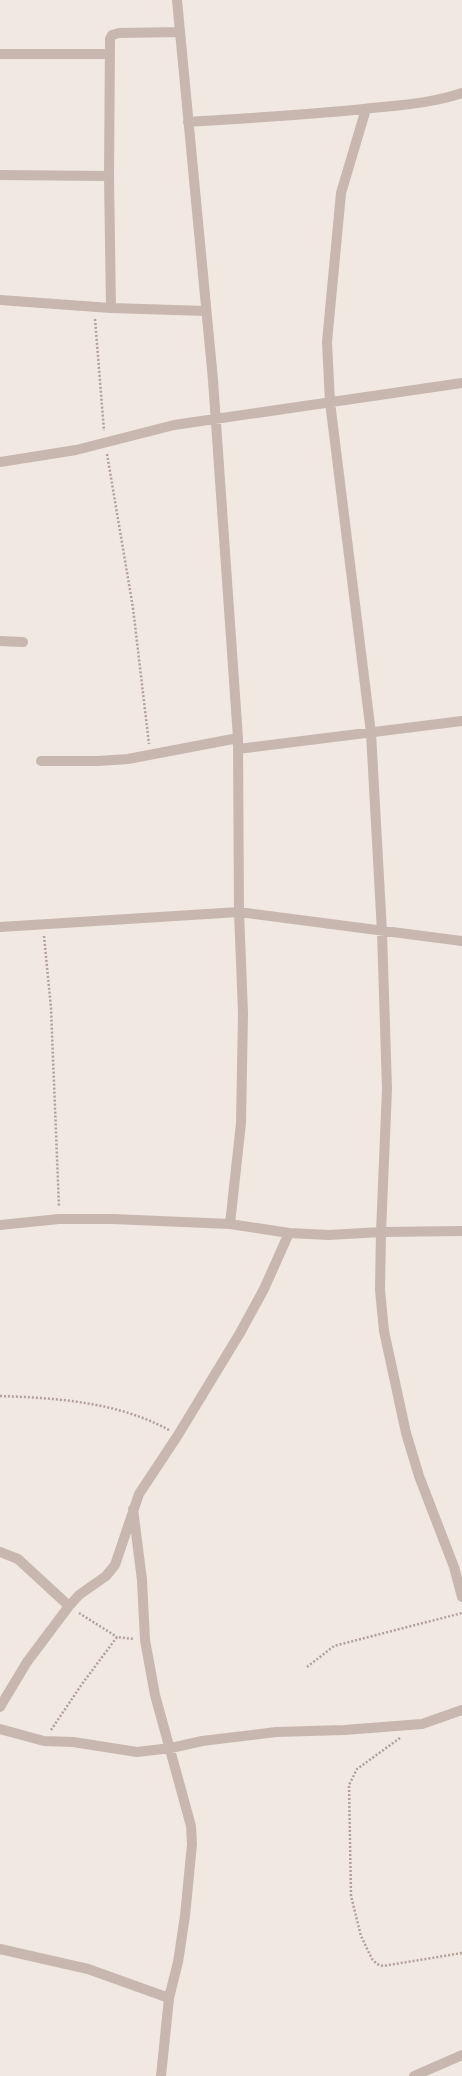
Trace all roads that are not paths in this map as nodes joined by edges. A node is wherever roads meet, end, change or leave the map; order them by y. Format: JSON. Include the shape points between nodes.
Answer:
{"nodes":[{"id":1,"x":177,"y":0,"type":"edge"},
{"id":2,"x":180,"y":32,"type":"junction"},
{"id":3,"x":0,"y":54,"type":"edge"},
{"id":4,"x":110,"y":54,"type":"junction"},
{"id":5,"x":462,"y":93,"type":"edge"},
{"id":6,"x":366,"y":109,"type":"junction"},
{"id":7,"x":188,"y":122,"type":"junction"},
{"id":8,"x":0,"y":175,"type":"edge"},
{"id":9,"x":109,"y":176,"type":"junction"},
{"id":10,"x":0,"y":300,"type":"edge"},
{"id":11,"x":111,"y":308,"type":"junction"},
{"id":12,"x":206,"y":310,"type":"junction"},
{"id":13,"x":462,"y":383,"type":"edge"},
{"id":14,"x":330,"y":402,"type":"junction"},
{"id":15,"x":216,"y":420,"type":"junction"},
{"id":16,"x":0,"y":462,"type":"edge"},
{"id":17,"x":0,"y":642,"type":"edge"},
{"id":18,"x":23,"y":642,"type":"dead end"},
{"id":19,"x":462,"y":720,"type":"edge"},
{"id":20,"x":371,"y":733,"type":"junction"},
{"id":21,"x":238,"y":743,"type":"junction"},
{"id":22,"x":41,"y":761,"type":"dead end"},
{"id":23,"x":239,"y":912,"type":"junction"},
{"id":24,"x":0,"y":927,"type":"edge"},
{"id":25,"x":382,"y":932,"type":"junction"},
{"id":26,"x":462,"y":941,"type":"edge"},
{"id":27,"x":230,"y":1224,"type":"junction"},
{"id":28,"x":0,"y":1225,"type":"edge"},
{"id":29,"x":462,"y":1231,"type":"edge"},
{"id":30,"x":381,"y":1232,"type":"junction"},
{"id":31,"x":289,"y":1233,"type":"junction"},
{"id":32,"x":133,"y":1509,"type":"junction"},
{"id":33,"x":0,"y":1552,"type":"edge"},
{"id":34,"x":462,"y":1597,"type":"edge"},
{"id":35,"x":69,"y":1606,"type":"junction"},
{"id":36,"x":0,"y":1707,"type":"edge"},
{"id":37,"x":462,"y":1710,"type":"edge"},
{"id":38,"x":0,"y":1729,"type":"edge"},
{"id":39,"x":171,"y":1748,"type":"junction"},
{"id":40,"x":0,"y":1949,"type":"edge"},
{"id":41,"x":169,"y":1998,"type":"junction"},
{"id":42,"x":462,"y":2054,"type":"edge"},
{"id":43,"x":161,"y":2076,"type":"edge"},
{"id":44,"x":414,"y":2076,"type":"edge"}],
"edges":[{"from":1,"to":2,"type":"street"},
{"from":2,"to":4,"type":"street","via":[[112,35]]},
{"from":2,"to":7,"type":"street"},
{"from":3,"to":4,"type":"street"},
{"from":4,"to":9,"type":"street"},
{"from":5,"to":6,"type":"street","via":[[444,99]]},
{"from":6,"to":7,"type":"street"},
{"from":6,"to":14,"type":"street","via":[[341,193],[337,222],[327,342]]},
{"from":7,"to":12,"type":"street"},
{"from":8,"to":9,"type":"street"},
{"from":9,"to":11,"type":"street"},
{"from":10,"to":11,"type":"street"},
{"from":11,"to":12,"type":"street"},
{"from":12,"to":15,"type":"street"},
{"from":13,"to":14,"type":"street"},
{"from":14,"to":15,"type":"street"},
{"from":14,"to":20,"type":"street"},
{"from":15,"to":16,"type":"street","via":[[174,426],[55,454]]},
{"from":15,"to":21,"type":"street"},
{"from":17,"to":18,"type":"street"},
{"from":19,"to":20,"type":"street"},
{"from":20,"to":21,"type":"street"},
{"from":20,"to":25,"type":"street"},
{"from":21,"to":22,"type":"street","via":[[150,753],[128,759]]},
{"from":21,"to":23,"type":"street"},
{"from":23,"to":24,"type":"street"},
{"from":23,"to":25,"type":"street"},
{"from":23,"to":27,"type":"street","via":[[243,1013],[241,1123]]},
{"from":25,"to":26,"type":"street"},
{"from":25,"to":30,"type":"street","via":[[387,1089]]},
{"from":27,"to":28,"type":"street","via":[[59,1219]]},
{"from":27,"to":31,"type":"street"},
{"from":29,"to":30,"type":"street"},
{"from":30,"to":31,"type":"street","via":[[329,1235]]},
{"from":30,"to":34,"type":"street","via":[[380,1290],[384,1331],[406,1433],[419,1476],[454,1567]]},
{"from":31,"to":32,"type":"street","via":[[264,1289],[178,1435],[139,1494]]},
{"from":32,"to":35,"type":"street","via":[[115,1565],[106,1576],[79,1595]]},
{"from":32,"to":39,"type":"street","via":[[142,1580],[145,1640],[155,1695]]},
{"from":33,"to":35,"type":"street","via":[[18,1559]]},
{"from":35,"to":36,"type":"street","via":[[27,1662]]},
{"from":37,"to":39,"type":"street","via":[[422,1724],[276,1732],[202,1741]]},
{"from":38,"to":39,"type":"street","via":[[44,1740],[137,1752]]},
{"from":39,"to":41,"type":"street","via":[[191,1826],[192,1844],[185,1916]]},
{"from":40,"to":41,"type":"street","via":[[88,1969]]},
{"from":41,"to":43,"type":"street"},
{"from":42,"to":44,"type":"street"}]}
